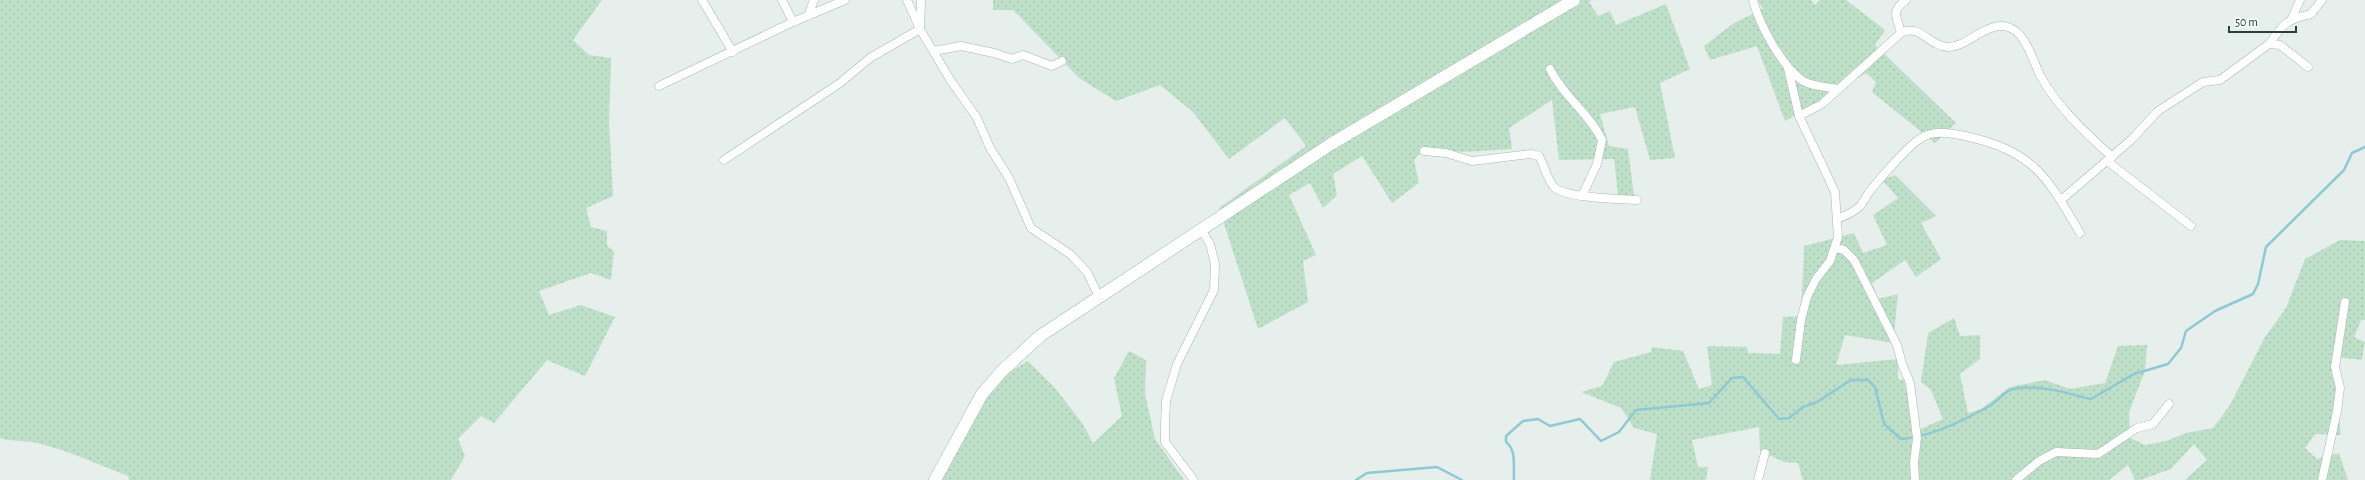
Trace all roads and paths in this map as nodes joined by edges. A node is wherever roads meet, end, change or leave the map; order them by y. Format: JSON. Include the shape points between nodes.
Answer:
{"nodes":[{"id":1,"x":702,"y":0,"type":"edge"},
{"id":2,"x":782,"y":0,"type":"edge"},
{"id":3,"x":814,"y":0,"type":"edge"},
{"id":4,"x":845,"y":0,"type":"edge"},
{"id":5,"x":907,"y":0,"type":"edge"},
{"id":6,"x":921,"y":0,"type":"edge"},
{"id":7,"x":1753,"y":0,"type":"edge"},
{"id":8,"x":1906,"y":0,"type":"edge"},
{"id":9,"x":2300,"y":0,"type":"edge"},
{"id":10,"x":2322,"y":0,"type":"edge"},
{"id":11,"x":1569,"y":1,"type":"edge"},
{"id":12,"x":808,"y":16,"type":"junction"},
{"id":13,"x":2292,"y":18,"type":"junction"},
{"id":14,"x":793,"y":22,"type":"junction"},
{"id":15,"x":920,"y":30,"type":"junction"},
{"id":16,"x":1901,"y":33,"type":"junction"},
{"id":17,"x":2269,"y":44,"type":"junction"},
{"id":18,"x":934,"y":51,"type":"junction"},
{"id":19,"x":733,"y":52,"type":"junction"},
{"id":20,"x":1062,"y":61,"type":"dead end"},
{"id":21,"x":2308,"y":67,"type":"dead end"},
{"id":22,"x":1788,"y":68,"type":"junction"},
{"id":23,"x":1550,"y":69,"type":"dead end"},
{"id":24,"x":658,"y":86,"type":"dead end"},
{"id":25,"x":1839,"y":89,"type":"junction"},
{"id":26,"x":1799,"y":116,"type":"junction"},
{"id":27,"x":1424,"y":150,"type":"dead end"},
{"id":28,"x":2109,"y":159,"type":"junction"},
{"id":29,"x":724,"y":160,"type":"dead end"},
{"id":30,"x":1582,"y":196,"type":"junction"},
{"id":31,"x":1637,"y":200,"type":"dead end"},
{"id":32,"x":2061,"y":200,"type":"junction"},
{"id":33,"x":1837,"y":219,"type":"junction"},
{"id":34,"x":2190,"y":226,"type":"dead end"},
{"id":35,"x":1201,"y":229,"type":"junction"},
{"id":36,"x":2080,"y":233,"type":"dead end"},
{"id":37,"x":1836,"y":248,"type":"junction"},
{"id":38,"x":1099,"y":297,"type":"junction"},
{"id":39,"x":2345,"y":302,"type":"dead end"},
{"id":40,"x":1796,"y":360,"type":"dead end"},
{"id":41,"x":2169,"y":404,"type":"dead end"},
{"id":42,"x":1765,"y":453,"type":"dead end"},
{"id":43,"x":1193,"y":479,"type":"edge"},
{"id":44,"x":935,"y":480,"type":"edge"},
{"id":45,"x":1758,"y":480,"type":"edge"},
{"id":46,"x":1916,"y":480,"type":"edge"},
{"id":47,"x":2016,"y":480,"type":"edge"},
{"id":48,"x":2322,"y":480,"type":"edge"}],
"edges":[{"from":1,"to":19,"type":"street"},
{"from":2,"to":14,"type":"street"},
{"from":3,"to":12,"type":"street"},
{"from":4,"to":12,"type":"street"},
{"from":5,"to":15,"type":"street"},
{"from":6,"to":15,"type":"street"},
{"from":7,"to":22,"type":"street","via":[[1758,18]]},
{"from":8,"to":16,"type":"street","via":[[1896,7],[1895,12]]},
{"from":9,"to":13,"type":"street"},
{"from":10,"to":13,"type":"street","via":[[2311,14]]},
{"from":11,"to":35,"type":"main road","via":[[1331,144]]},
{"from":12,"to":14,"type":"street"},
{"from":13,"to":17,"type":"street"},
{"from":14,"to":19,"type":"street"},
{"from":15,"to":18,"type":"street"},
{"from":15,"to":29,"type":"street","via":[[870,58],[840,83]]},
{"from":16,"to":25,"type":"street"},
{"from":16,"to":28,"type":"street","via":[[1908,30],[1917,31],[1948,47],[1959,45],[1994,28],[2007,27],[2018,33],[2054,97]]},
{"from":17,"to":21,"type":"street","via":[[2280,46]]},
{"from":17,"to":28,"type":"street","via":[[2220,80],[2203,82],[2180,95],[2158,111]]},
{"from":18,"to":20,"type":"street","via":[[961,46],[1012,59],[1023,55],[1052,66]]},
{"from":18,"to":38,"type":"street","via":[[977,118],[990,148],[1009,178],[1031,228],[1070,254],[1087,272]]},
{"from":19,"to":24,"type":"street"},
{"from":22,"to":25,"type":"street","via":[[1813,86]]},
{"from":22,"to":26,"type":"street"},
{"from":23,"to":30,"type":"street","via":[[1558,85],[1596,127],[1602,140],[1596,164]]},
{"from":25,"to":26,"type":"street","via":[[1822,104]]},
{"from":26,"to":33,"type":"street","via":[[1835,192]]},
{"from":27,"to":30,"type":"street","via":[[1472,161],[1531,154],[1539,156],[1552,185],[1557,190]]},
{"from":28,"to":32,"type":"street"},
{"from":28,"to":34,"type":"street"},
{"from":30,"to":31,"type":"street"},
{"from":32,"to":33,"type":"street","via":[[2045,177],[2028,160],[2009,149],[1950,133],[1932,133],[1918,140],[1871,190],[1860,206]]},
{"from":32,"to":36,"type":"street"},
{"from":33,"to":37,"type":"street"},
{"from":35,"to":38,"type":"main road"},
{"from":35,"to":43,"type":"street","via":[[1210,244],[1215,264],[1214,290],[1177,364],[1166,400],[1165,424],[1165,442]]},
{"from":37,"to":40,"type":"street","via":[[1807,297]]},
{"from":37,"to":46,"type":"street","via":[[1844,250],[1854,260],[1897,345],[1910,383],[1917,438],[1914,463]]},
{"from":38,"to":44,"type":"main road","via":[[1040,336],[1002,371],[982,394]]},
{"from":39,"to":48,"type":"street","via":[[2335,367],[2340,388]]},
{"from":41,"to":47,"type":"street","via":[[2153,424],[2137,428],[2098,454],[2056,452],[2039,461]]},
{"from":42,"to":45,"type":"street"}]}
